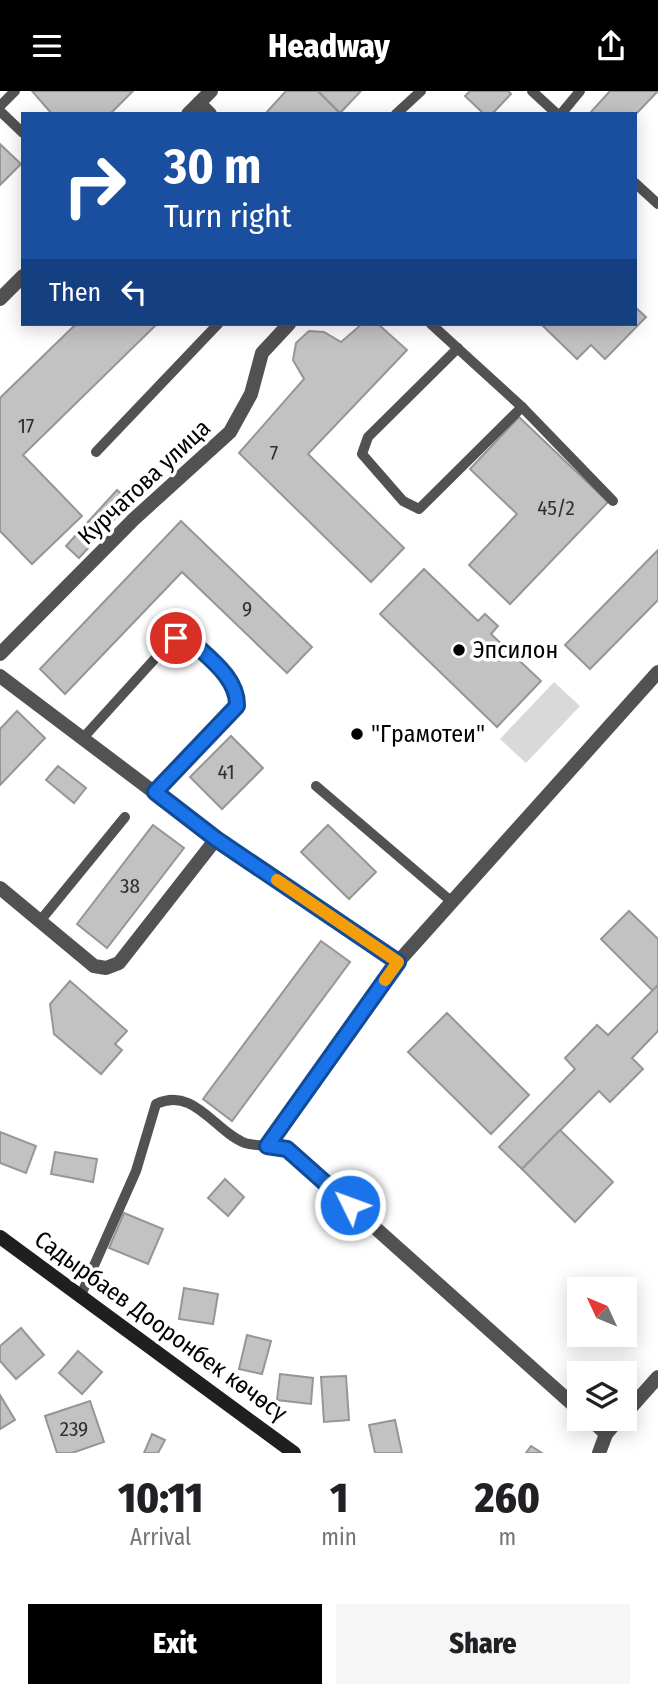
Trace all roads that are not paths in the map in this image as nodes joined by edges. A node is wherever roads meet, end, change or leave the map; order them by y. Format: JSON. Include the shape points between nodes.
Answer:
{"nodes":[{"id":1,"x":15,"y":91,"type":"edge"},
{"id":2,"x":211,"y":91,"type":"edge"},
{"id":3,"x":421,"y":91,"type":"edge"},
{"id":4,"x":532,"y":91,"type":"edge"},
{"id":5,"x":580,"y":91,"type":"edge"},
{"id":6,"x":0,"y":108,"type":"edge"},
{"id":7,"x":194,"y":108,"type":"edge"},
{"id":8,"x":398,"y":112,"type":"edge"},
{"id":9,"x":557,"y":112,"type":"edge"},
{"id":10,"x":561,"y":112,"type":"edge"},
{"id":11,"x":21,"y":131,"type":"edge"},
{"id":12,"x":637,"y":185,"type":"edge"},
{"id":13,"x":658,"y":204,"type":"edge"},
{"id":14,"x":21,"y":278,"type":"edge"},
{"id":15,"x":0,"y":299,"type":"edge"},
{"id":16,"x":216,"y":326,"type":"edge"},
{"id":17,"x":287,"y":326,"type":"edge"},
{"id":18,"x":433,"y":326,"type":"edge"},
{"id":19,"x":458,"y":348,"type":"junction"},
{"id":20,"x":522,"y":407,"type":"junction"},
{"id":21,"x":96,"y":452,"type":"dead end"},
{"id":22,"x":613,"y":501,"type":"dead end"},
{"id":23,"x":0,"y":653,"type":"edge"},
{"id":24,"x":658,"y":672,"type":"edge"},
{"id":25,"x":0,"y":676,"type":"edge"},
{"id":26,"x":83,"y":738,"type":"junction"},
{"id":27,"x":316,"y":786,"type":"dead end"},
{"id":28,"x":155,"y":792,"type":"junction"},
{"id":29,"x":125,"y":817,"type":"dead end"},
{"id":30,"x":216,"y":839,"type":"junction"},
{"id":31,"x":0,"y":888,"type":"edge"},
{"id":32,"x":452,"y":902,"type":"junction"},
{"id":33,"x":40,"y":921,"type":"junction"},
{"id":34,"x":398,"y":962,"type":"junction"},
{"id":35,"x":267,"y":1146,"type":"junction"},
{"id":36,"x":0,"y":1237,"type":"edge"},
{"id":37,"x":81,"y":1294,"type":"junction"},
{"id":38,"x":658,"y":1377,"type":"edge"},
{"id":39,"x":567,"y":1399,"type":"edge"},
{"id":40,"x":637,"y":1400,"type":"edge"},
{"id":41,"x":603,"y":1431,"type":"edge"},
{"id":42,"x":609,"y":1431,"type":"edge"},
{"id":43,"x":606,"y":1434,"type":"junction"},
{"id":44,"x":294,"y":1453,"type":"edge"},
{"id":45,"x":599,"y":1453,"type":"edge"}],
"edges":[{"from":1,"to":6,"type":"lane"},
{"from":2,"to":7,"type":"street"},
{"from":3,"to":8,"type":"lane"},
{"from":4,"to":9,"type":"lane"},
{"from":5,"to":10,"type":"lane"},
{"from":6,"to":11,"type":"lane"},
{"from":12,"to":13,"type":"lane"},
{"from":14,"to":15,"type":"street"},
{"from":16,"to":21,"type":"lane"},
{"from":17,"to":23,"type":"street","name":"Курчатова улица","via":[[262,353],[251,394],[230,432],[134,519]]},
{"from":18,"to":19,"type":"lane"},
{"from":19,"to":20,"type":"lane"},
{"from":19,"to":20,"type":"lane","via":[[368,437],[362,454],[403,501],[418,509],[431,499]]},
{"from":20,"to":22,"type":"lane"},
{"from":24,"to":32,"type":"street"},
{"from":25,"to":26,"type":"street"},
{"from":26,"to":28,"type":"street"},
{"from":26,"to":28,"type":"lane","via":[[171,641],[188,638],[232,683],[237,706]]},
{"from":27,"to":32,"type":"lane"},
{"from":28,"to":30,"type":"street"},
{"from":29,"to":33,"type":"lane"},
{"from":30,"to":33,"type":"street","via":[[119,963],[106,968],[94,965]]},
{"from":30,"to":34,"type":"street"},
{"from":31,"to":33,"type":"street"},
{"from":32,"to":34,"type":"street"},
{"from":34,"to":35,"type":"street"},
{"from":35,"to":37,"type":"lane","via":[[244,1143],[184,1100],[156,1104],[136,1171]]},
{"from":35,"to":39,"type":"street","via":[[287,1149]]},
{"from":36,"to":37,"type":"main road","name":"Садырбаев Дооронбек көчөсү"},
{"from":37,"to":44,"type":"main road","name":"Садырбаев Дооронбек көчөсү"},
{"from":38,"to":40,"type":"street"},
{"from":41,"to":43,"type":"street"},
{"from":42,"to":43,"type":"street"},
{"from":43,"to":45,"type":"street"}]}
